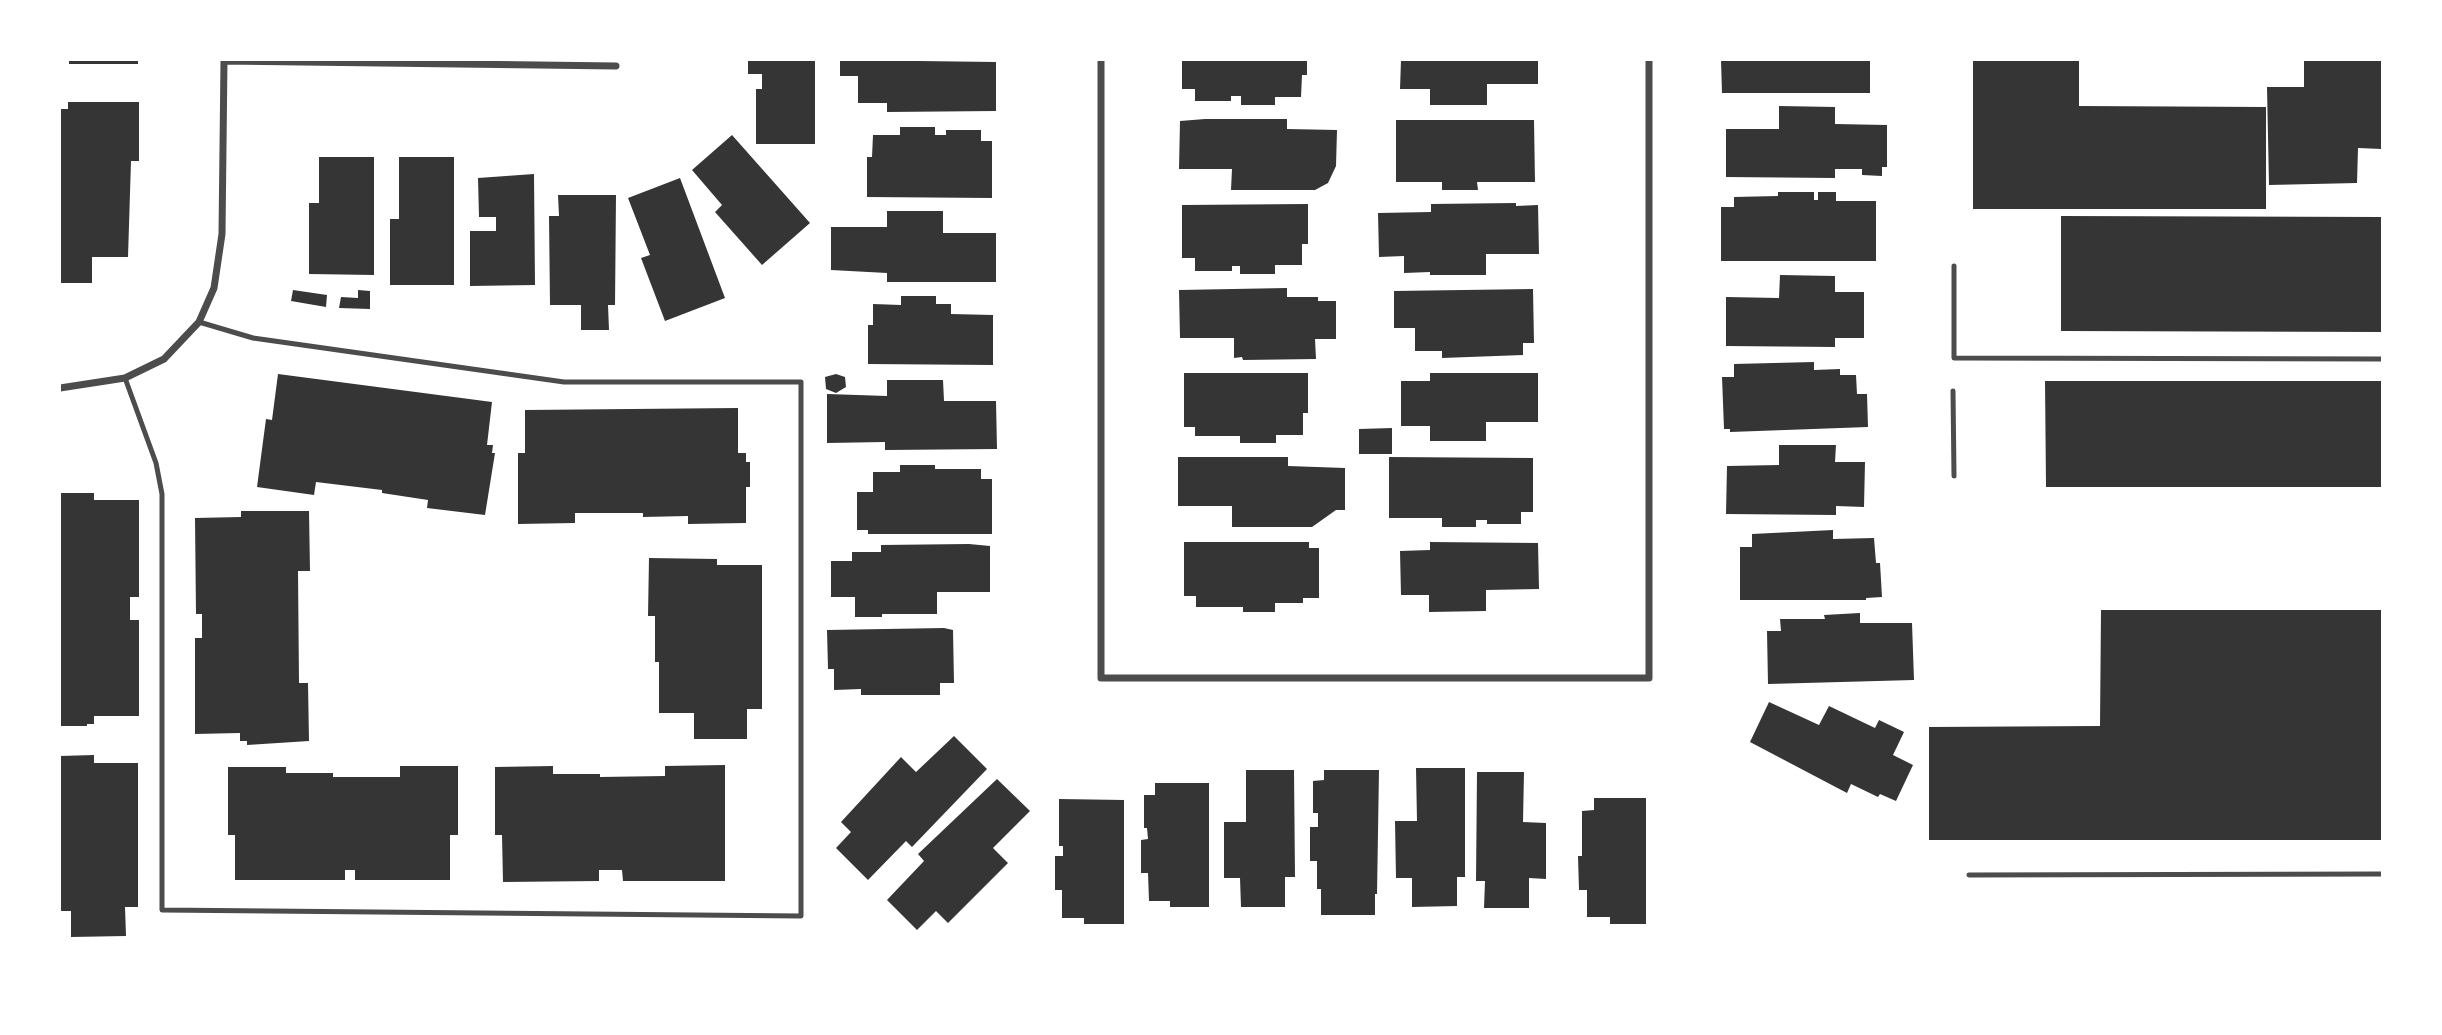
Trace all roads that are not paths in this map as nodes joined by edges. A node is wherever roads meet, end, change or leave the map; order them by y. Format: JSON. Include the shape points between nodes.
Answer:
{"nodes":[{"id":1,"x":224,"y":60,"type":"edge"},
{"id":2,"x":1101,"y":60,"type":"edge"},
{"id":3,"x":1649,"y":60,"type":"edge"},
{"id":4,"x":616,"y":66,"type":"dead end"},
{"id":5,"x":1954,"y":266,"type":"dead end"},
{"id":6,"x":199,"y":322,"type":"junction"},
{"id":7,"x":2382,"y":359,"type":"edge"},
{"id":8,"x":125,"y":378,"type":"junction"},
{"id":9,"x":60,"y":388,"type":"edge"},
{"id":10,"x":1953,"y":391,"type":"dead end"},
{"id":11,"x":1954,"y":476,"type":"dead end"},
{"id":12,"x":2382,"y":874,"type":"edge"},
{"id":13,"x":1969,"y":875,"type":"dead end"}],
"edges":[{"from":1,"to":4,"type":"street"},
{"from":1,"to":6,"type":"street","via":[[222,234],[214,288]]},
{"from":2,"to":3,"type":"street","via":[[1101,678],[1649,678]]},
{"from":5,"to":7,"type":"lane","via":[[1954,358]]},
{"from":6,"to":8,"type":"street","via":[[164,359]]},
{"from":6,"to":8,"type":"lane","via":[[253,338],[564,382],[801,382],[801,916],[162,910],[162,494],[156,463]]},
{"from":8,"to":9,"type":"street"},
{"from":10,"to":11,"type":"lane"},
{"from":12,"to":13,"type":"lane"}]}
